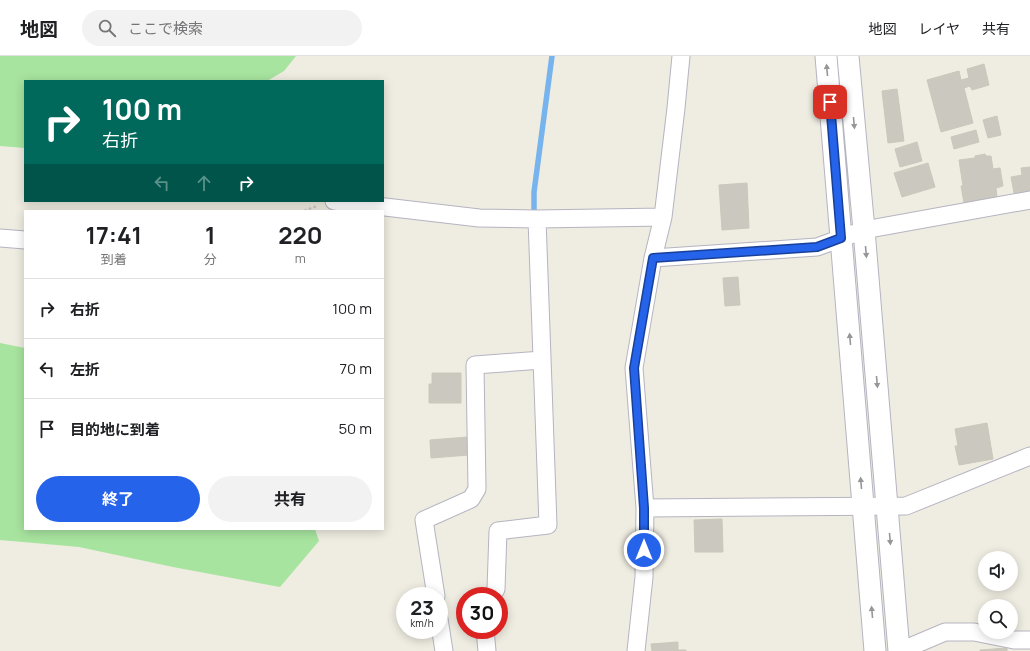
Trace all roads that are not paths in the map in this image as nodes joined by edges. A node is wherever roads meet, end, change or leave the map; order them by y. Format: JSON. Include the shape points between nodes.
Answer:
{"nodes":[{"id":1,"x":681,"y":56,"type":"edge"},
{"id":2,"x":826,"y":56,"type":"edge"},
{"id":3,"x":848,"y":56,"type":"edge"},
{"id":4,"x":1030,"y":200,"type":"edge"},
{"id":5,"x":343,"y":202,"type":"edge"},
{"id":6,"x":663,"y":217,"type":"junction"},
{"id":7,"x":537,"y":219,"type":"junction"},
{"id":8,"x":864,"y":230,"type":"junction"},
{"id":9,"x":0,"y":238,"type":"edge"},
{"id":10,"x":841,"y":238,"type":"junction"},
{"id":11,"x":24,"y":240,"type":"edge"},
{"id":12,"x":653,"y":258,"type":"junction"},
{"id":13,"x":542,"y":360,"type":"junction"},
{"id":14,"x":1030,"y":456,"type":"edge"},
{"id":15,"x":863,"y":506,"type":"junction"},
{"id":16,"x":887,"y":507,"type":"junction"},
{"id":17,"x":644,"y":508,"type":"junction"},
{"id":18,"x":435,"y":587,"type":"edge"},
{"id":19,"x":496,"y":587,"type":"edge"},
{"id":20,"x":442,"y":639,"type":"edge"},
{"id":21,"x":486,"y":639,"type":"edge"},
{"id":22,"x":1030,"y":640,"type":"edge"},
{"id":23,"x":444,"y":651,"type":"edge"},
{"id":24,"x":488,"y":651,"type":"edge"},
{"id":25,"x":636,"y":651,"type":"edge"},
{"id":26,"x":875,"y":651,"type":"edge"},
{"id":27,"x":899,"y":651,"type":"edge"}],
"edges":[{"from":1,"to":6,"type":"street"},
{"from":10,"to":2,"type":"street","one_way":true},
{"from":3,"to":8,"type":"street","one_way":true},
{"from":4,"to":8,"type":"street"},
{"from":5,"to":7,"type":"street","via":[[479,218]]},
{"from":6,"to":7,"type":"street"},
{"from":6,"to":12,"type":"street"},
{"from":7,"to":13,"type":"street"},
{"from":8,"to":10,"type":"street"},
{"from":8,"to":16,"type":"street","one_way":true},
{"from":9,"to":11,"type":"street"},
{"from":10,"to":12,"type":"street","via":[[817,247]]},
{"from":15,"to":10,"type":"street","one_way":true},
{"from":12,"to":17,"type":"street","via":[[634,368]]},
{"from":13,"to":18,"type":"street","via":[[475,365],[477,489],[471,499],[424,520]]},
{"from":13,"to":19,"type":"street","via":[[548,525],[498,532]]},
{"from":14,"to":16,"type":"street","via":[[906,506]]},
{"from":15,"to":16,"type":"street"},
{"from":15,"to":17,"type":"street"},
{"from":26,"to":15,"type":"street","one_way":true},
{"from":16,"to":27,"type":"street","one_way":true},
{"from":17,"to":25,"type":"street","via":[[644,577]]},
{"from":20,"to":23,"type":"street"},
{"from":21,"to":24,"type":"street"},
{"from":22,"to":27,"type":"street","via":[[1014,640],[974,632],[945,632]]}]}
